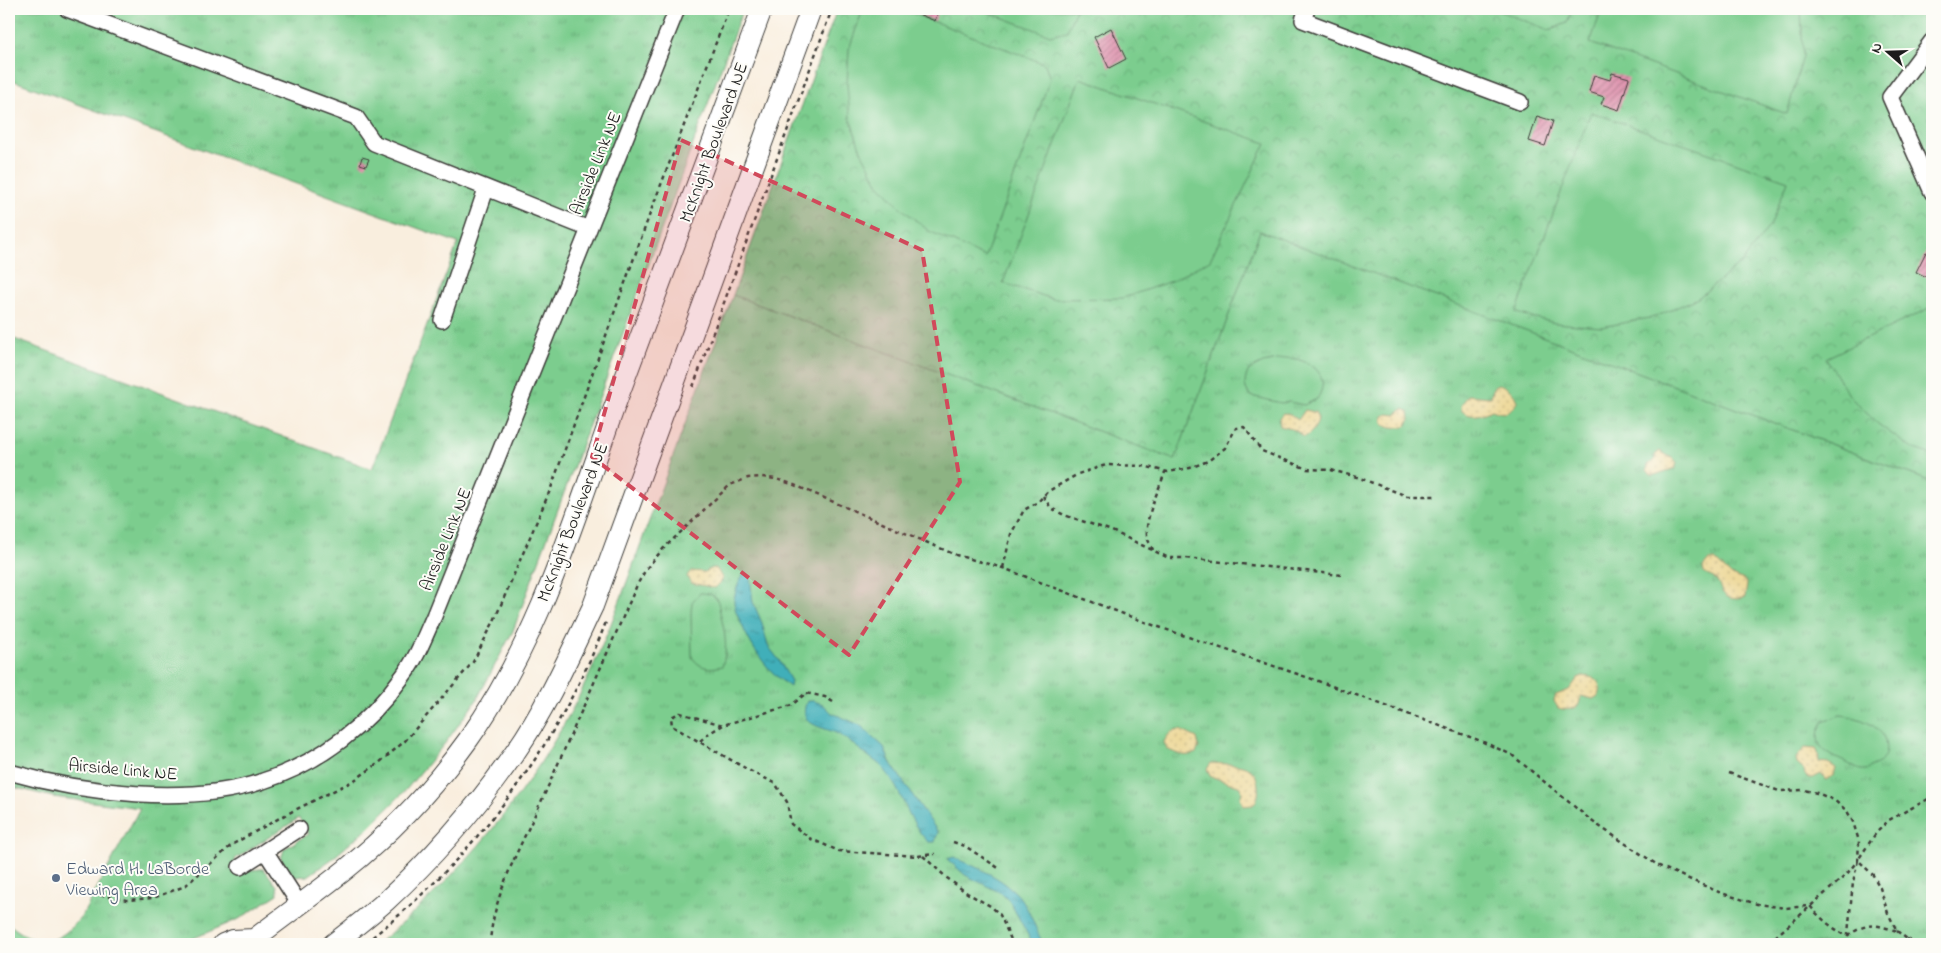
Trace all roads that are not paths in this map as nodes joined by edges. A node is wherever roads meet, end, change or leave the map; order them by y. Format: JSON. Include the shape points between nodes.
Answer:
{"nodes":[{"id":1,"x":68,"y":9,"type":"edge"},
{"id":2,"x":677,"y":9,"type":"edge"},
{"id":3,"x":762,"y":9,"type":"edge"},
{"id":4,"x":811,"y":9,"type":"edge"},
{"id":5,"x":1307,"y":9,"type":"edge"},
{"id":6,"x":1932,"y":41,"type":"edge"},
{"id":7,"x":1520,"y":102,"type":"dead end"},
{"id":8,"x":486,"y":188,"type":"junction"},
{"id":9,"x":1932,"y":192,"type":"edge"},
{"id":10,"x":589,"y":229,"type":"junction"},
{"id":11,"x":442,"y":320,"type":"dead end"},
{"id":12,"x":9,"y":772,"type":"edge"},
{"id":13,"x":299,"y":829,"type":"dead end"},
{"id":14,"x":265,"y":851,"type":"junction"},
{"id":15,"x":240,"y":867,"type":"dead end"},
{"id":16,"x":300,"y":905,"type":"junction"},
{"id":17,"x":249,"y":942,"type":"edge"},
{"id":18,"x":223,"y":944,"type":"edge"},
{"id":19,"x":333,"y":944,"type":"edge"}],
"edges":[{"from":1,"to":8,"type":"street","via":[[356,117],[374,143]]},
{"from":2,"to":10,"type":"street","name":"Airside Link NE"},
{"from":3,"to":16,"type":"main road","name":"McKnight Boulevard NE","via":[[554,575],[525,642],[496,698],[429,788],[347,869]]},
{"from":4,"to":19,"type":"main road","via":[[592,606],[551,693],[517,750],[438,850],[385,902]]},
{"from":5,"to":7,"type":"street","via":[[1303,20]]},
{"from":6,"to":9,"type":"street","via":[[1890,97]]},
{"from":8,"to":10,"type":"street"},
{"from":8,"to":11,"type":"street"},
{"from":10,"to":12,"type":"street","name":"Airside Link NE","via":[[418,652],[390,694],[355,730],[330,749],[294,768],[263,782],[233,789],[152,794],[101,790]]},
{"from":13,"to":14,"type":"street"},
{"from":14,"to":15,"type":"street"},
{"from":14,"to":16,"type":"street"},
{"from":16,"to":17,"type":"main road","name":"McKnight Boulevard NE"},
{"from":17,"to":18,"type":"main road","via":[[233,940]]}]}
